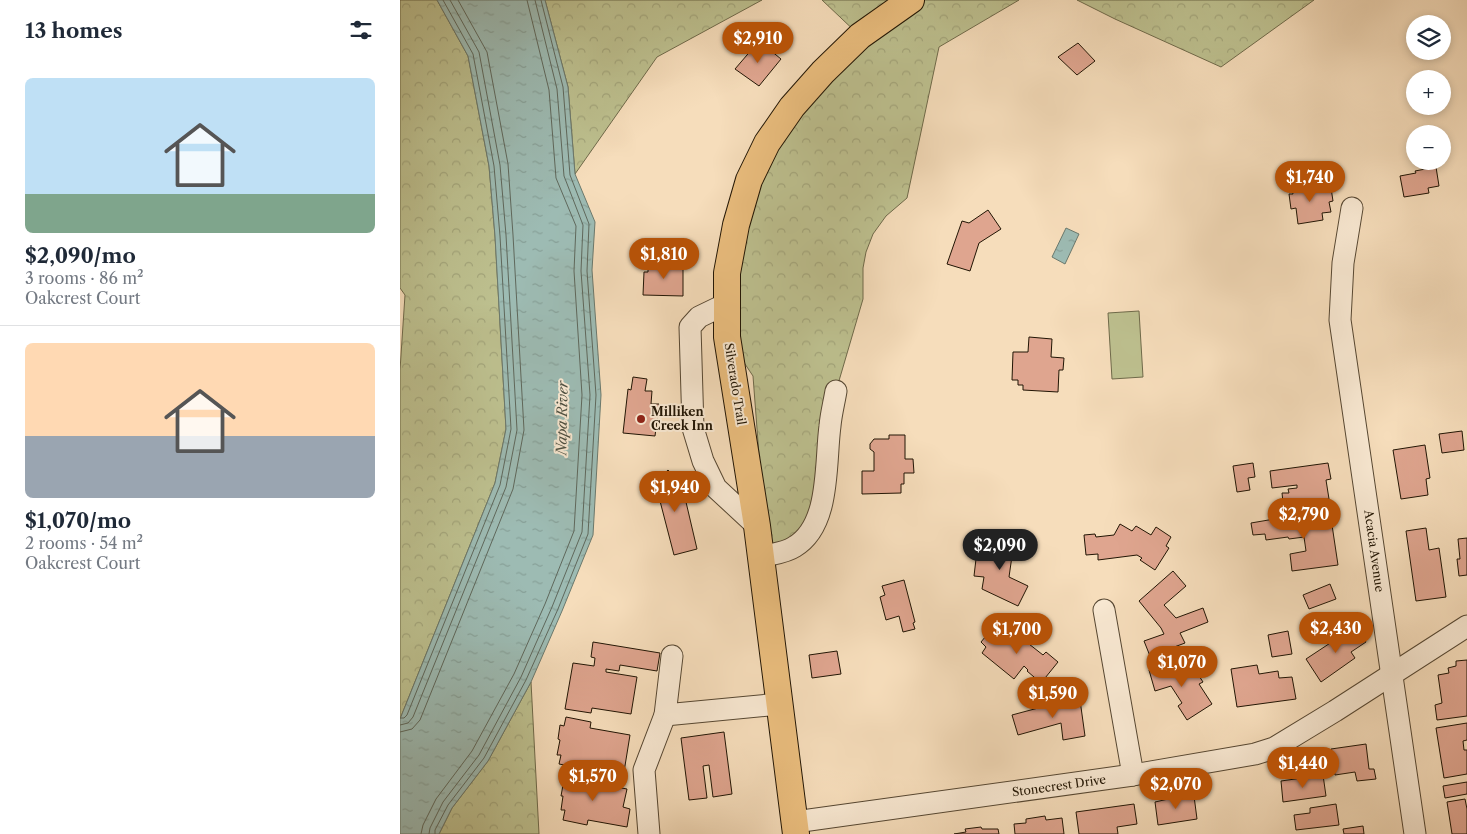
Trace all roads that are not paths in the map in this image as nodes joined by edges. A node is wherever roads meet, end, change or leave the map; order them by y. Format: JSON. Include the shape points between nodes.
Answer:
{"nodes":[{"id":1,"x":911,"y":0,"type":"edge"},
{"id":2,"x":1352,"y":208,"type":"dead end"},
{"id":3,"x":728,"y":302,"type":"junction"},
{"id":4,"x":836,"y":391,"type":"dead end"},
{"id":5,"x":757,"y":526,"type":"junction"},
{"id":6,"x":761,"y":557,"type":"junction"},
{"id":7,"x":1104,"y":610,"type":"dead end"},
{"id":8,"x":1467,"y":626,"type":"edge"},
{"id":9,"x":672,"y":656,"type":"dead end"},
{"id":10,"x":1392,"y":674,"type":"junction"},
{"id":11,"x":779,"y":704,"type":"junction"},
{"id":12,"x":665,"y":715,"type":"junction"},
{"id":13,"x":1133,"y":775,"type":"junction"},
{"id":14,"x":795,"y":828,"type":"edge"},
{"id":15,"x":649,"y":834,"type":"edge"},
{"id":16,"x":1415,"y":834,"type":"edge"}],
"edges":[{"from":1,"to":3,"type":"main road","name":"Silverado Trail","via":[[860,36],[823,72],[792,107],[767,143],[749,180],[736,225],[727,273]]},
{"from":2,"to":10,"type":"street","name":"Acacia Avenue","via":[[1343,263],[1340,320]]},
{"from":3,"to":5,"type":"main road","name":"Silverado Trail","via":[[727,337]]},
{"from":3,"to":5,"type":"street","via":[[699,317],[690,327],[693,428],[716,488]]},
{"from":4,"to":6,"type":"street","via":[[820,510],[813,526],[806,538],[793,548]]},
{"from":5,"to":6,"type":"main road","name":"Silverado Trail"},
{"from":6,"to":11,"type":"main road","name":"Silverado Trail"},
{"from":7,"to":13,"type":"street"},
{"from":8,"to":10,"type":"street","name":"Stonecrest Drive"},
{"from":9,"to":12,"type":"street"},
{"from":10,"to":13,"type":"street","name":"Stonecrest Drive","via":[[1274,748]]},
{"from":10,"to":16,"type":"street","name":"Acacia Avenue"},
{"from":11,"to":12,"type":"street"},
{"from":11,"to":14,"type":"main road","name":"Silverado Trail"},
{"from":12,"to":15,"type":"street","via":[[644,770]]},
{"from":13,"to":14,"type":"street","name":"Stonecrest Drive"}]}
